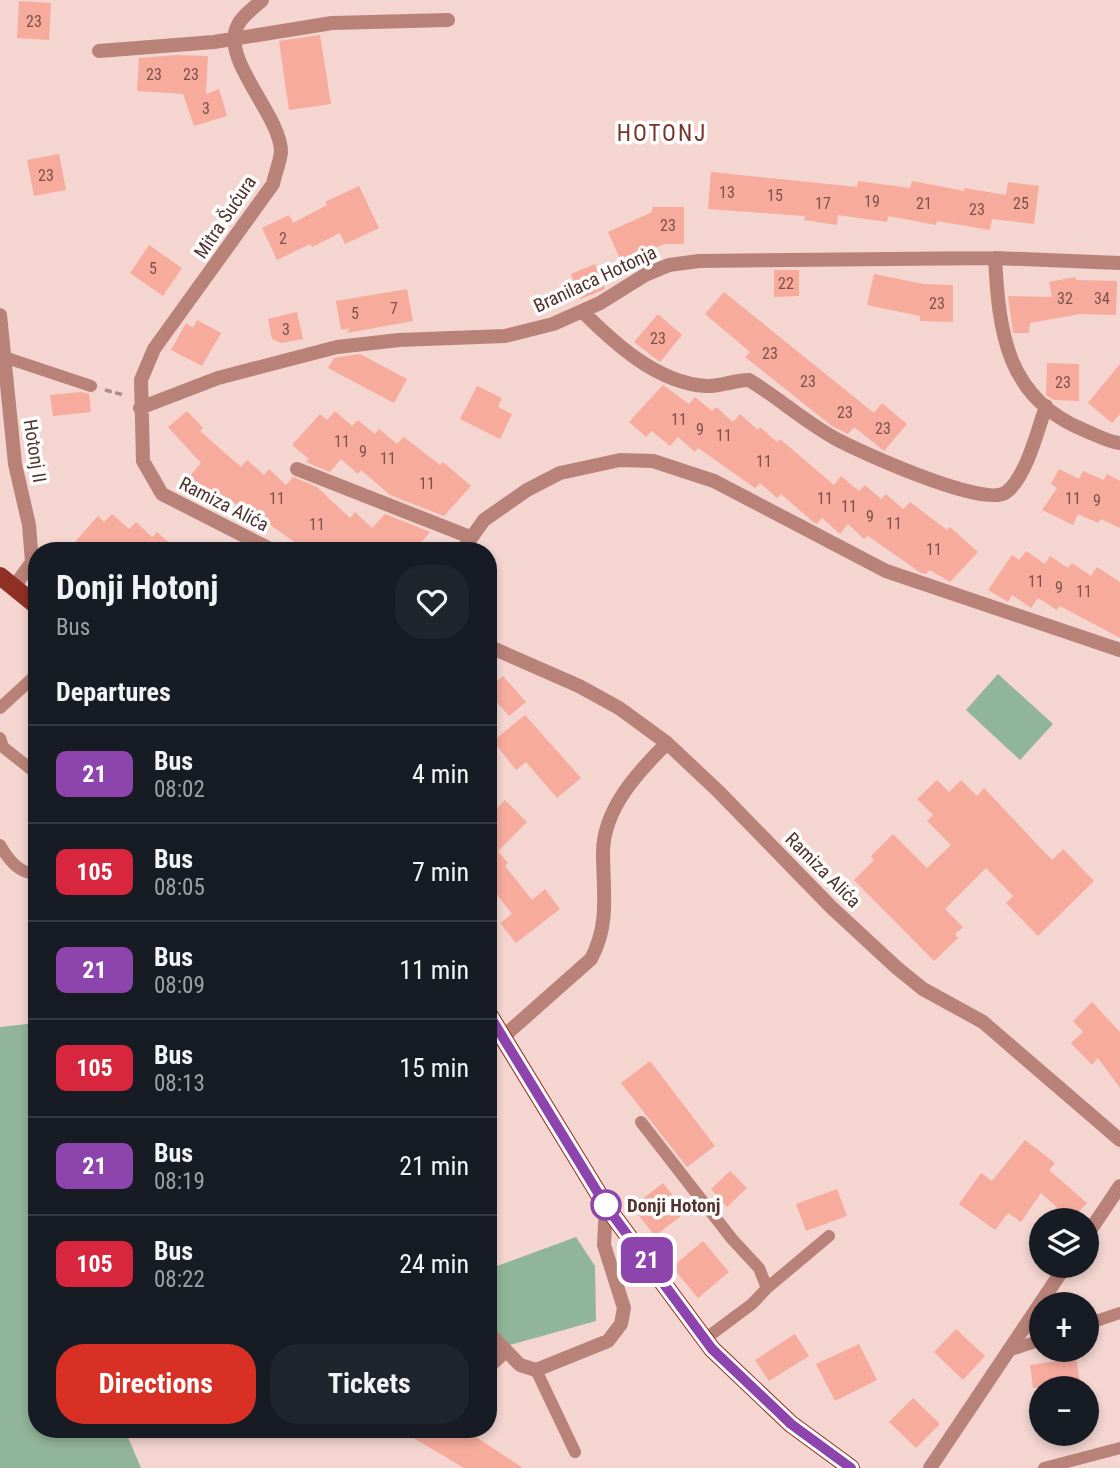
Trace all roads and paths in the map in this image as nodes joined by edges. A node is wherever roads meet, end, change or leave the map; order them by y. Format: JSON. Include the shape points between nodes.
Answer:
{"nodes":[{"id":1,"x":262,"y":0,"type":"edge"},
{"id":2,"x":448,"y":20,"type":"dead end"},
{"id":3,"x":234,"y":38,"type":"junction"},
{"id":4,"x":99,"y":51,"type":"dead end"},
{"id":5,"x":995,"y":258,"type":"junction"},
{"id":6,"x":1120,"y":263,"type":"edge"},
{"id":7,"x":582,"y":311,"type":"junction"},
{"id":8,"x":0,"y":315,"type":"edge"},
{"id":9,"x":4,"y":357,"type":"junction"},
{"id":10,"x":3,"y":379,"type":"edge"},
{"id":11,"x":91,"y":386,"type":"joint"},
{"id":12,"x":140,"y":403,"type":"junction"},
{"id":13,"x":1046,"y":406,"type":"junction"},
{"id":14,"x":1120,"y":443,"type":"edge"},
{"id":15,"x":297,"y":469,"type":"dead end"},
{"id":16,"x":470,"y":537,"type":"junction"},
{"id":17,"x":30,"y":542,"type":"edge"},
{"id":18,"x":256,"y":542,"type":"edge"},
{"id":19,"x":467,"y":542,"type":"edge"},
{"id":20,"x":28,"y":565,"type":"edge"},
{"id":21,"x":7,"y":581,"type":"edge"},
{"id":22,"x":28,"y":598,"type":"edge"},
{"id":23,"x":497,"y":650,"type":"edge"},
{"id":24,"x":1120,"y":650,"type":"edge"},
{"id":25,"x":28,"y":682,"type":"edge"},
{"id":26,"x":0,"y":708,"type":"edge"},
{"id":27,"x":0,"y":738,"type":"edge"},
{"id":28,"x":667,"y":743,"type":"junction"},
{"id":29,"x":28,"y":767,"type":"edge"},
{"id":30,"x":0,"y":845,"type":"edge"},
{"id":31,"x":28,"y":874,"type":"edge"},
{"id":32,"x":497,"y":1026,"type":"edge"},
{"id":33,"x":504,"y":1036,"type":"junction"},
{"id":34,"x":641,"y":1122,"type":"dead end"},
{"id":35,"x":1120,"y":1140,"type":"edge"},
{"id":36,"x":1120,"y":1186,"type":"edge"},
{"id":37,"x":606,"y":1205,"type":"junction"},
{"id":38,"x":1099,"y":1217,"type":"edge"},
{"id":39,"x":829,"y":1236,"type":"dead end"},
{"id":40,"x":1057,"y":1278,"type":"edge"},
{"id":41,"x":767,"y":1288,"type":"junction"},
{"id":42,"x":1120,"y":1313,"type":"edge"},
{"id":43,"x":1099,"y":1320,"type":"edge"},
{"id":44,"x":705,"y":1339,"type":"junction"},
{"id":45,"x":497,"y":1342,"type":"edge"},
{"id":46,"x":1029,"y":1343,"type":"edge"},
{"id":47,"x":1008,"y":1351,"type":"junction"},
{"id":48,"x":506,"y":1352,"type":"junction"},
{"id":49,"x":497,"y":1361,"type":"edge"},
{"id":50,"x":536,"y":1370,"type":"junction"},
{"id":51,"x":1120,"y":1448,"type":"edge"},
{"id":52,"x":575,"y":1452,"type":"dead end"},
{"id":53,"x":851,"y":1468,"type":"edge"},
{"id":54,"x":930,"y":1468,"type":"edge"},
{"id":55,"x":1044,"y":1468,"type":"edge"}],
"edges":[{"from":1,"to":3,"type":"street","via":[[238,23]]},
{"from":2,"to":3,"type":"street","via":[[332,23]]},
{"from":3,"to":4,"type":"street"},
{"from":3,"to":12,"type":"street","name":"Mitra Šućura","via":[[239,61],[275,126],[281,152],[273,184],[153,349],[141,380]]},
{"from":5,"to":6,"type":"street","name":"Branilaca Hotonja"},
{"from":5,"to":7,"type":"street","name":"Branilaca Hotonja","via":[[668,264]]},
{"from":5,"to":13,"type":"street","via":[[1001,329],[1014,370]]},
{"from":7,"to":12,"type":"street","name":"Branilaca Hotonja","via":[[505,336],[337,347]]},
{"from":7,"to":13,"type":"street","via":[[615,343],[676,379],[709,387],[748,380],[838,440],[972,494],[1004,493],[1018,478]]},
{"from":8,"to":9,"type":"street","name":"Hotonj II"},
{"from":9,"to":10,"type":"street","name":"Hotonj II"},
{"from":9,"to":11,"type":"lane"},
{"from":10,"to":17,"type":"street","name":"Hotonj II"},
{"from":11,"to":12,"type":"path"},
{"from":12,"to":18,"type":"street","name":"Ramiza Alića","via":[[143,461],[162,494]]},
{"from":13,"to":14,"type":"street","via":[[1073,426]]},
{"from":15,"to":16,"type":"street"},
{"from":16,"to":19,"type":"street"},
{"from":16,"to":24,"type":"street","via":[[505,504],[560,473],[620,460],[653,461],[715,481],[886,571]]},
{"from":20,"to":21,"type":"street","name":"Hotonj II"},
{"from":21,"to":22,"type":"main road"},
{"from":23,"to":28,"type":"street","name":"Ramiza Alića","via":[[579,686]]},
{"from":25,"to":26,"type":"lane"},
{"from":27,"to":29,"type":"lane","via":[[3,747]]},
{"from":28,"to":33,"type":"street","via":[[634,777],[605,835],[606,909],[591,959]]},
{"from":28,"to":35,"type":"street","name":"Ramiza Alića","via":[[897,968],[923,989],[983,1022]]},
{"from":30,"to":31,"type":"lane","via":[[8,859]]},
{"from":32,"to":33,"type":"main road"},
{"from":33,"to":37,"type":"main road"},
{"from":34,"to":41,"type":"lane","via":[[759,1268]]},
{"from":36,"to":38,"type":"street"},
{"from":37,"to":44,"type":"main road"},
{"from":37,"to":50,"type":"street","via":[[604,1245],[624,1308],[621,1324],[608,1341]]},
{"from":39,"to":41,"type":"lane"},
{"from":40,"to":47,"type":"street"},
{"from":41,"to":44,"type":"lane"},
{"from":42,"to":43,"type":"lane"},
{"from":44,"to":53,"type":"main road","via":[[791,1424]]},
{"from":45,"to":48,"type":"street"},
{"from":46,"to":47,"type":"lane"},
{"from":47,"to":54,"type":"street"},
{"from":48,"to":49,"type":"lane"},
{"from":48,"to":50,"type":"street","via":[[520,1365]]},
{"from":50,"to":52,"type":"lane"},
{"from":51,"to":55,"type":"lane"}]}
